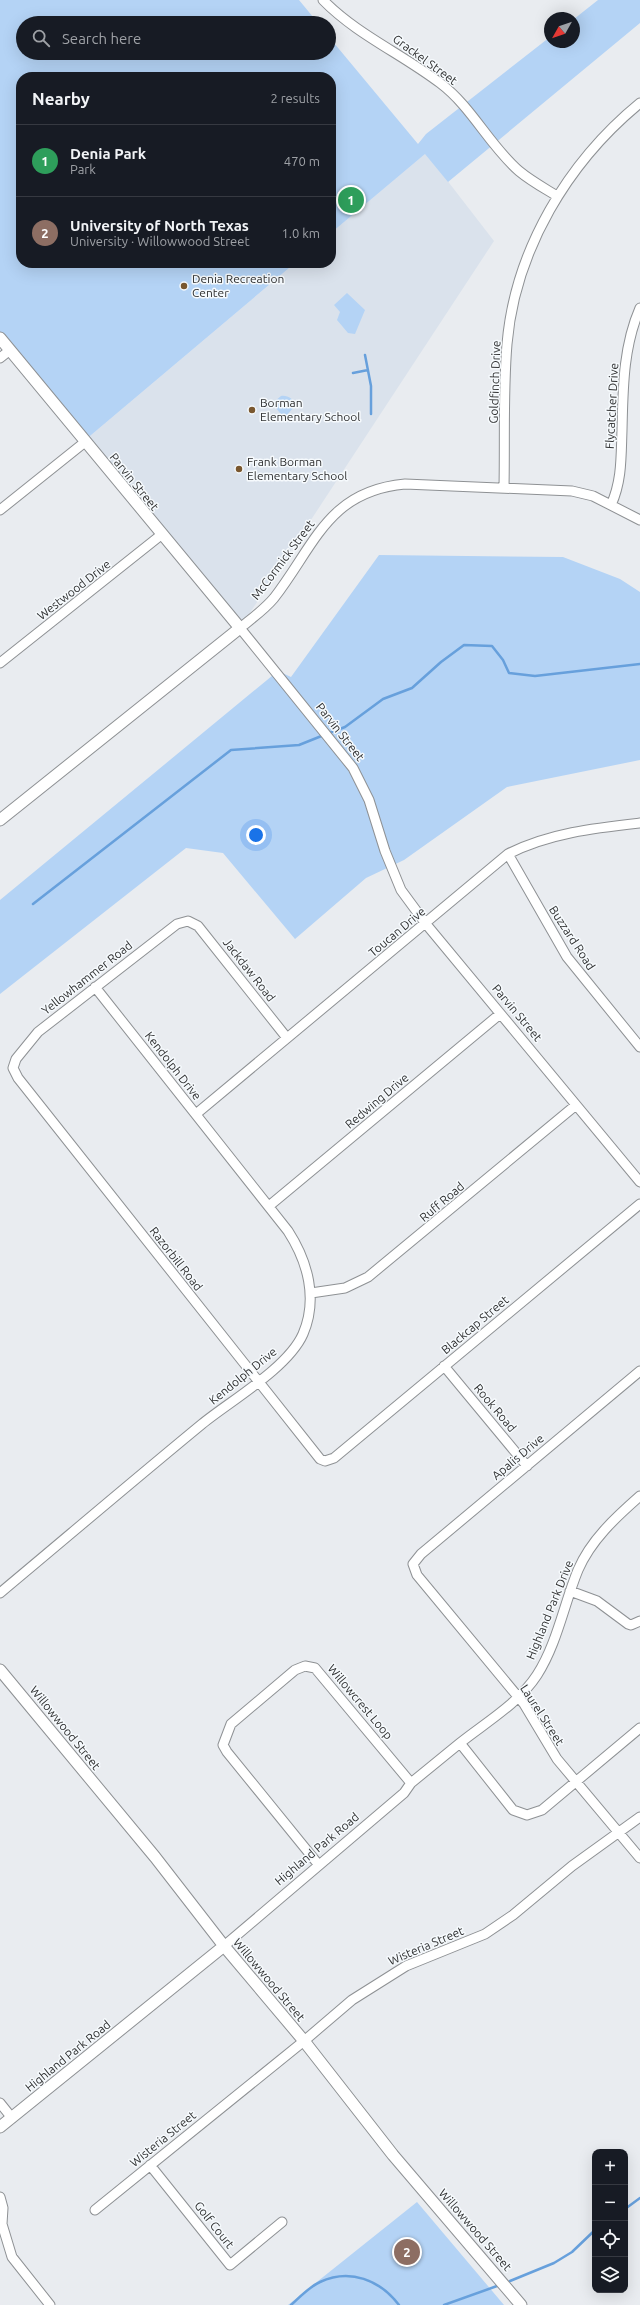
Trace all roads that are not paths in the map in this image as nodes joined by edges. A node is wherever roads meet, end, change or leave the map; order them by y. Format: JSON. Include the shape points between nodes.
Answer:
{"nodes":[{"id":1,"x":323,"y":0,"type":"edge"},
{"id":2,"x":640,"y":103,"type":"edge"},
{"id":3,"x":557,"y":196,"type":"junction"},
{"id":4,"x":640,"y":308,"type":"edge"},
{"id":5,"x":0,"y":338,"type":"edge"},
{"id":6,"x":10,"y":350,"type":"junction"},
{"id":7,"x":0,"y":358,"type":"edge"},
{"id":8,"x":85,"y":442,"type":"junction"},
{"id":9,"x":504,"y":487,"type":"junction"},
{"id":10,"x":611,"y":505,"type":"junction"},
{"id":11,"x":0,"y":510,"type":"edge"},
{"id":12,"x":640,"y":520,"type":"edge"},
{"id":13,"x":161,"y":535,"type":"junction"},
{"id":14,"x":240,"y":628,"type":"junction"},
{"id":15,"x":0,"y":663,"type":"edge"},
{"id":16,"x":0,"y":820,"type":"edge"},
{"id":17,"x":640,"y":823,"type":"edge"},
{"id":18,"x":508,"y":854,"type":"junction"},
{"id":19,"x":188,"y":921,"type":"joint"},
{"id":20,"x":426,"y":924,"type":"junction"},
{"id":21,"x":95,"y":987,"type":"junction"},
{"id":22,"x":500,"y":1014,"type":"junction"},
{"id":23,"x":287,"y":1038,"type":"junction"},
{"id":24,"x":640,"y":1047,"type":"edge"},
{"id":25,"x":13,"y":1068,"type":"joint"},
{"id":26,"x":576,"y":1105,"type":"junction"},
{"id":27,"x":196,"y":1114,"type":"junction"},
{"id":28,"x":640,"y":1182,"type":"edge"},
{"id":29,"x":640,"y":1204,"type":"edge"},
{"id":30,"x":269,"y":1206,"type":"junction"},
{"id":31,"x":311,"y":1293,"type":"junction"},
{"id":32,"x":444,"y":1366,"type":"junction"},
{"id":33,"x":640,"y":1371,"type":"edge"},
{"id":34,"x":257,"y":1382,"type":"junction"},
{"id":35,"x":325,"y":1461,"type":"joint"},
{"id":36,"x":526,"y":1466,"type":"junction"},
{"id":37,"x":640,"y":1496,"type":"edge"},
{"id":38,"x":413,"y":1564,"type":"joint"},
{"id":39,"x":570,"y":1591,"type":"junction"},
{"id":40,"x":0,"y":1594,"type":"edge"},
{"id":41,"x":640,"y":1621,"type":"edge"},
{"id":42,"x":0,"y":1671,"type":"edge"},
{"id":43,"x":518,"y":1696,"type":"junction"},
{"id":44,"x":640,"y":1728,"type":"edge"},
{"id":45,"x":460,"y":1744,"type":"junction"},
{"id":46,"x":411,"y":1782,"type":"junction"},
{"id":47,"x":576,"y":1782,"type":"junction"},
{"id":48,"x":640,"y":1817,"type":"edge"},
{"id":49,"x":619,"y":1833,"type":"junction"},
{"id":50,"x":640,"y":1858,"type":"edge"},
{"id":51,"x":318,"y":1864,"type":"junction"},
{"id":52,"x":224,"y":1946,"type":"junction"},
{"id":53,"x":304,"y":2041,"type":"junction"},
{"id":54,"x":0,"y":2103,"type":"edge"},
{"id":55,"x":12,"y":2118,"type":"junction"},
{"id":56,"x":0,"y":2127,"type":"edge"},
{"id":57,"x":150,"y":2165,"type":"junction"},
{"id":58,"x":0,"y":2197,"type":"edge"},
{"id":59,"x":95,"y":2210,"type":"dead end"},
{"id":60,"x":282,"y":2222,"type":"dead end"},
{"id":61,"x":50,"y":2305,"type":"edge"},
{"id":62,"x":521,"y":2305,"type":"edge"}],
"edges":[{"from":1,"to":3,"type":"street","name":"Grackel Street","via":[[366,34],[441,83],[468,110],[519,171]]},
{"from":2,"to":3,"type":"street","name":"Goldfinch Drive","via":[[596,145]]},
{"from":3,"to":9,"type":"street","name":"Goldfinch Drive","via":[[532,248],[520,282],[508,337]]},
{"from":4,"to":10,"type":"street","name":"Flycatcher Drive","via":[[626,354],[621,472]]},
{"from":5,"to":6,"type":"street","name":"Parvin Street"},
{"from":6,"to":7,"type":"street"},
{"from":6,"to":8,"type":"street","name":"Parvin Street"},
{"from":8,"to":11,"type":"street"},
{"from":8,"to":13,"type":"street","name":"Parvin Street"},
{"from":9,"to":10,"type":"street","name":"McCormick Street","via":[[577,492]]},
{"from":9,"to":14,"type":"street","name":"McCormick Street","via":[[398,485],[378,488],[352,499],[326,523],[273,599]]},
{"from":10,"to":12,"type":"street","name":"McCormick Street"},
{"from":13,"to":14,"type":"street","name":"Parvin Street"},
{"from":13,"to":15,"type":"street","name":"Westwood Drive"},
{"from":14,"to":16,"type":"street","name":"McCormick Street"},
{"from":14,"to":20,"type":"street","name":"Parvin Street","via":[[353,768],[369,800],[384,851],[401,890]]},
{"from":17,"to":18,"type":"street","name":"Toucan Drive","via":[[594,828],[552,837],[523,846]]},
{"from":18,"to":20,"type":"street","name":"Toucan Drive"},
{"from":18,"to":24,"type":"street","name":"Buzzard Road","via":[[566,956]]},
{"from":19,"to":21,"type":"street","name":"Yellowhammer Road","via":[[177,924]]},
{"from":19,"to":23,"type":"street","name":"Jackdaw Road","via":[[198,926]]},
{"from":20,"to":22,"type":"street","name":"Parvin Street"},
{"from":20,"to":23,"type":"street","name":"Toucan Drive"},
{"from":21,"to":25,"type":"street","name":"Yellowhammer Road","via":[[38,1032],[16,1059]]},
{"from":21,"to":27,"type":"street","name":"Kendolph Drive"},
{"from":22,"to":26,"type":"street","name":"Parvin Street"},
{"from":22,"to":30,"type":"street","name":"Redwing Drive"},
{"from":23,"to":27,"type":"street","name":"Toucan Drive"},
{"from":25,"to":34,"type":"street","name":"Razorbill Road","via":[[18,1078]]},
{"from":26,"to":28,"type":"street","name":"Parvin Street"},
{"from":26,"to":31,"type":"street","name":"Ruff Road","via":[[368,1277],[345,1288]]},
{"from":27,"to":30,"type":"street","name":"Kendolph Drive"},
{"from":29,"to":32,"type":"street","name":"Blackcap Street"},
{"from":30,"to":31,"type":"street","name":"Kendolph Drive","via":[[303,1257]]},
{"from":31,"to":34,"type":"street","name":"Kendolph Drive","via":[[307,1323],[296,1346]]},
{"from":32,"to":35,"type":"street","name":"Blackcap Street","via":[[334,1458]]},
{"from":32,"to":36,"type":"street","name":"Rook Road"},
{"from":33,"to":36,"type":"street","name":"Apalis Drive"},
{"from":34,"to":35,"type":"street","name":"Razorbill Road","via":[[316,1456]]},
{"from":34,"to":40,"type":"street","name":"Kendolph Drive","via":[[138,1476]]},
{"from":36,"to":38,"type":"street","name":"Apalis Drive","via":[[421,1554]]},
{"from":37,"to":39,"type":"street","name":"Highland Park Drive","via":[[598,1536]]},
{"from":38,"to":43,"type":"street","name":"Laurel Street","via":[[417,1575]]},
{"from":39,"to":41,"type":"street","via":[[597,1601],[628,1624]]},
{"from":39,"to":43,"type":"street","name":"Highland Park Drive","via":[[542,1664],[530,1685]]},
{"from":42,"to":52,"type":"street","name":"Willowwood Street","via":[[155,1857]]},
{"from":43,"to":45,"type":"street","name":"Highland Park Drive"},
{"from":43,"to":47,"type":"street","name":"Laurel Street","via":[[552,1752]]},
{"from":44,"to":47,"type":"street"},
{"from":45,"to":46,"type":"street","name":"Highland Park Road"},
{"from":45,"to":47,"type":"street","via":[[513,1810],[520,1814],[527,1815],[542,1810]]},
{"from":46,"to":51,"type":"street","name":"Highland Park Road","via":[[404,1793]]},
{"from":46,"to":51,"type":"street","name":"Willowcrest Loop","via":[[315,1668],[305,1666],[295,1670],[230,1724],[223,1746]]},
{"from":47,"to":49,"type":"street","name":"Laurel Street"},
{"from":48,"to":49,"type":"street","name":"Wisteria Street"},
{"from":49,"to":50,"type":"street","name":"Laurel Street"},
{"from":49,"to":53,"type":"street","name":"Wisteria Street","via":[[572,1866],[491,1930],[383,1978],[352,2000]]},
{"from":51,"to":52,"type":"street","name":"Highland Park Road"},
{"from":52,"to":53,"type":"street","name":"Willowwood Street"},
{"from":52,"to":55,"type":"street","name":"Highland Park Road"},
{"from":53,"to":57,"type":"street","name":"Wisteria Street"},
{"from":53,"to":62,"type":"street","name":"Willowwood Street","via":[[393,2155]]},
{"from":54,"to":55,"type":"street"},
{"from":55,"to":56,"type":"street","name":"Highland Park Road"},
{"from":57,"to":59,"type":"street","name":"Wisteria Street"},
{"from":57,"to":60,"type":"street","name":"Golf Court","via":[[230,2265]]},
{"from":58,"to":61,"type":"street","via":[[3,2208],[2,2224],[12,2257]]}]}
